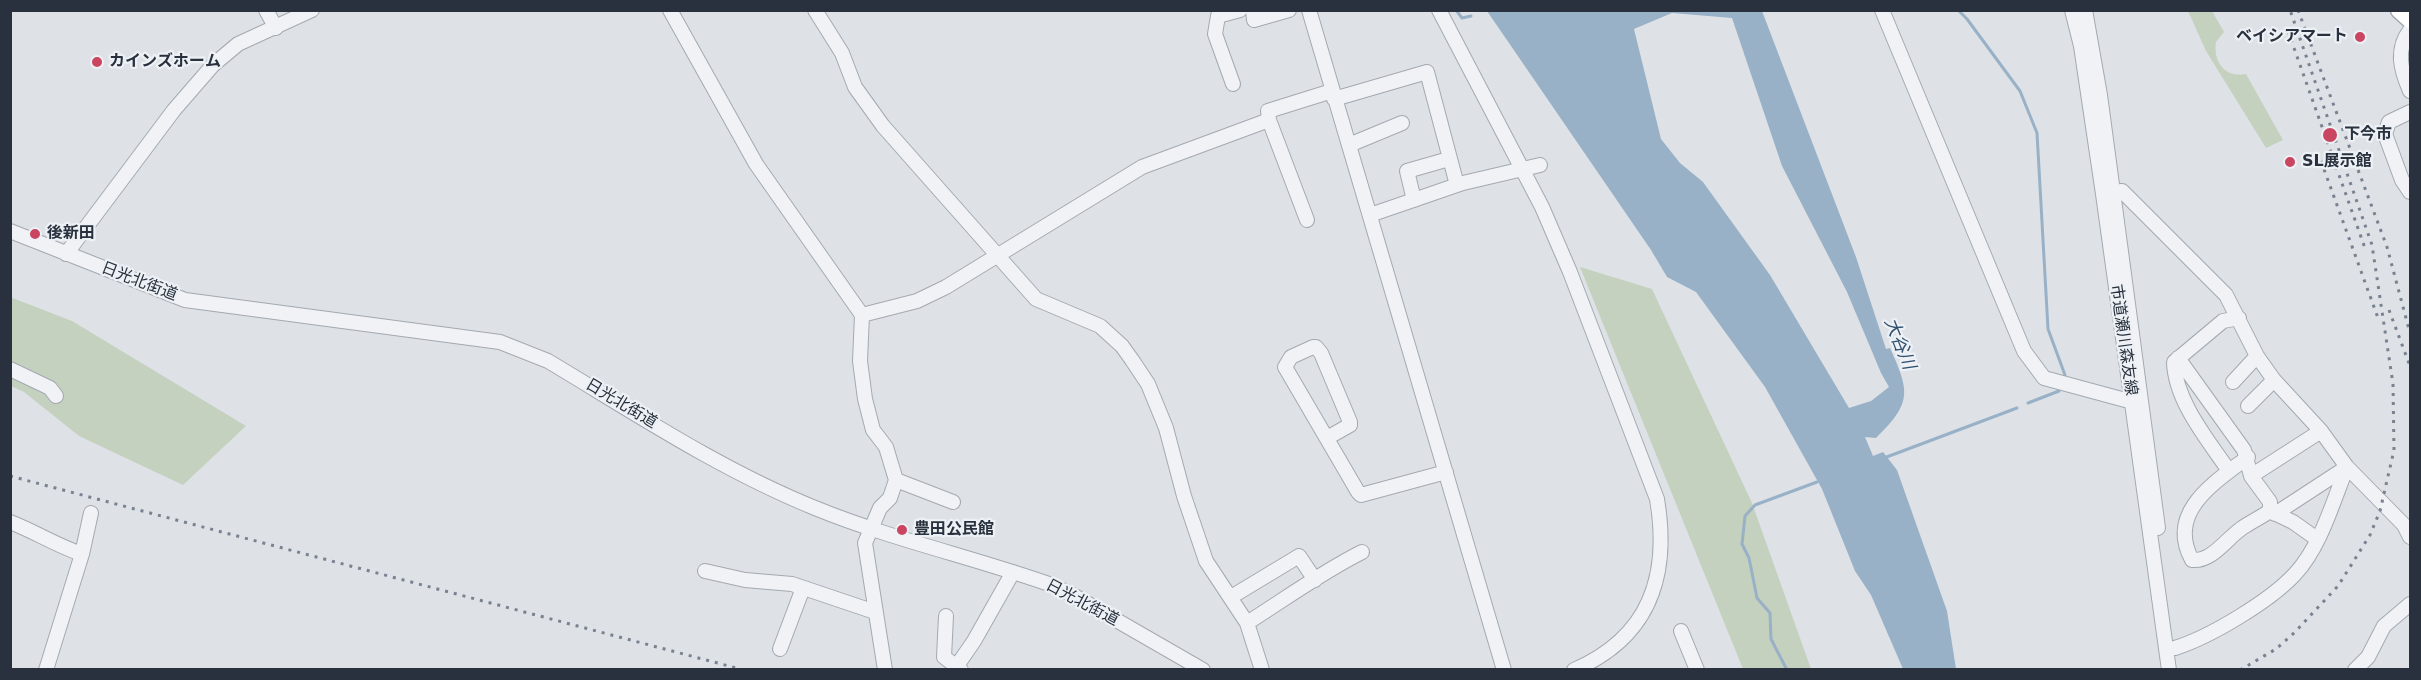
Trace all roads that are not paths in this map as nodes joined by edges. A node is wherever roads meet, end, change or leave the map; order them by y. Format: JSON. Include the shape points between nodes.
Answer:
{"nodes":[{"id":1,"x":266,"y":10,"type":"edge"},
{"id":2,"x":312,"y":10,"type":"edge"},
{"id":3,"x":670,"y":10,"type":"edge"},
{"id":4,"x":815,"y":10,"type":"edge"},
{"id":5,"x":1240,"y":10,"type":"edge"},
{"id":6,"x":1253,"y":10,"type":"edge"},
{"id":7,"x":1289,"y":10,"type":"edge"},
{"id":8,"x":1439,"y":10,"type":"edge"},
{"id":9,"x":1882,"y":10,"type":"edge"},
{"id":10,"x":2072,"y":10,"type":"edge"},
{"id":11,"x":2085,"y":10,"type":"edge"},
{"id":12,"x":2399,"y":10,"type":"edge"},
{"id":13,"x":1309,"y":12,"type":"edge"},
{"id":14,"x":2410,"y":20,"type":"edge"},
{"id":15,"x":276,"y":28,"type":"junction"},
{"id":16,"x":2410,"y":30,"type":"edge"},
{"id":17,"x":1233,"y":84,"type":"dead end"},
{"id":18,"x":2410,"y":92,"type":"edge"},
{"id":19,"x":1333,"y":95,"type":"junction"},
{"id":20,"x":2410,"y":112,"type":"edge"},
{"id":21,"x":1269,"y":120,"type":"junction"},
{"id":22,"x":1402,"y":123,"type":"dead end"},
{"id":23,"x":1348,"y":145,"type":"junction"},
{"id":24,"x":1449,"y":159,"type":"junction"},
{"id":25,"x":1540,"y":165,"type":"dead end"},
{"id":26,"x":1522,"y":169,"type":"junction"},
{"id":27,"x":1457,"y":184,"type":"junction"},
{"id":28,"x":2108,"y":192,"type":"junction"},
{"id":29,"x":2410,"y":192,"type":"edge"},
{"id":30,"x":1414,"y":200,"type":"junction"},
{"id":31,"x":1370,"y":215,"type":"junction"},
{"id":32,"x":1307,"y":220,"type":"dead end"},
{"id":33,"x":10,"y":231,"type":"edge"},
{"id":34,"x":66,"y":254,"type":"junction"},
{"id":35,"x":998,"y":254,"type":"junction"},
{"id":36,"x":862,"y":315,"type":"junction"},
{"id":37,"x":2239,"y":318,"type":"junction"},
{"id":38,"x":2257,"y":356,"type":"junction"},
{"id":39,"x":2178,"y":358,"type":"junction"},
{"id":40,"x":10,"y":369,"type":"edge"},
{"id":41,"x":2274,"y":380,"type":"junction"},
{"id":42,"x":2233,"y":382,"type":"dead end"},
{"id":43,"x":56,"y":396,"type":"dead end"},
{"id":44,"x":2138,"y":404,"type":"junction"},
{"id":45,"x":2248,"y":406,"type":"dead end"},
{"id":46,"x":2321,"y":431,"type":"junction"},
{"id":47,"x":1327,"y":438,"type":"junction"},
{"id":48,"x":2248,"y":457,"type":"junction"},
{"id":49,"x":2347,"y":467,"type":"junction"},
{"id":50,"x":2229,"y":471,"type":"junction"},
{"id":51,"x":1446,"y":472,"type":"junction"},
{"id":52,"x":2251,"y":476,"type":"junction"},
{"id":53,"x":896,"y":480,"type":"junction"},
{"id":54,"x":953,"y":502,"type":"dead end"},
{"id":55,"x":2272,"y":512,"type":"junction"},
{"id":56,"x":91,"y":513,"type":"dead end"},
{"id":57,"x":10,"y":522,"type":"edge"},
{"id":58,"x":2408,"y":527,"type":"edge"},
{"id":59,"x":872,"y":528,"type":"junction"},
{"id":60,"x":2317,"y":539,"type":"junction"},
{"id":61,"x":1362,"y":552,"type":"dead end"},
{"id":62,"x":82,"y":554,"type":"junction"},
{"id":63,"x":705,"y":571,"type":"dead end"},
{"id":64,"x":1013,"y":572,"type":"junction"},
{"id":65,"x":1315,"y":580,"type":"junction"},
{"id":66,"x":803,"y":588,"type":"junction"},
{"id":67,"x":1231,"y":597,"type":"junction"},
{"id":68,"x":2410,"y":604,"type":"edge"},
{"id":69,"x":875,"y":612,"type":"junction"},
{"id":70,"x":946,"y":616,"type":"dead end"},
{"id":71,"x":1247,"y":623,"type":"junction"},
{"id":72,"x":1681,"y":631,"type":"dead end"},
{"id":73,"x":2175,"y":648,"type":"junction"},
{"id":74,"x":780,"y":649,"type":"dead end"},
{"id":75,"x":957,"y":668,"type":"edge"},
{"id":76,"x":46,"y":669,"type":"edge"},
{"id":77,"x":885,"y":669,"type":"edge"},
{"id":78,"x":1203,"y":669,"type":"edge"},
{"id":79,"x":1262,"y":669,"type":"edge"},
{"id":80,"x":1504,"y":669,"type":"edge"},
{"id":81,"x":1574,"y":669,"type":"edge"},
{"id":82,"x":1697,"y":669,"type":"edge"},
{"id":83,"x":2169,"y":669,"type":"edge"},
{"id":84,"x":2178,"y":669,"type":"edge"},
{"id":85,"x":2355,"y":669,"type":"edge"}],
"edges":[{"from":1,"to":15,"type":"street"},
{"from":2,"to":15,"type":"street"},
{"from":3,"to":36,"type":"street","via":[[756,164]]},
{"from":4,"to":35,"type":"street","via":[[842,53],[855,87],[883,126]]},
{"from":5,"to":17,"type":"street","via":[[1218,16],[1215,34]]},
{"from":6,"to":7,"type":"street","via":[[1254,20]]},
{"from":8,"to":26,"type":"street"},
{"from":9,"to":44,"type":"street","via":[[2024,351],[2044,378]]},
{"from":10,"to":28,"type":"street","name":"市道瀬川森友線"},
{"from":11,"to":28,"type":"street","name":"市道瀬川森友線"},
{"from":12,"to":14,"type":"main road"},
{"from":13,"to":19,"type":"street"},
{"from":15,"to":34,"type":"street","via":[[238,45],[191,89]]},
{"from":16,"to":18,"type":"street","via":[[2400,57]]},
{"from":19,"to":21,"type":"street","via":[[1268,111]]},
{"from":19,"to":23,"type":"street"},
{"from":19,"to":24,"type":"street","via":[[1427,72]]},
{"from":20,"to":29,"type":"street","via":[[2389,122],[2385,134]]},
{"from":21,"to":32,"type":"street"},
{"from":21,"to":35,"type":"street","via":[[1142,167]]},
{"from":22,"to":23,"type":"street"},
{"from":23,"to":31,"type":"street"},
{"from":24,"to":27,"type":"street"},
{"from":24,"to":30,"type":"street","via":[[1407,171]]},
{"from":25,"to":26,"type":"street"},
{"from":26,"to":27,"type":"street"},
{"from":26,"to":81,"type":"street","via":[[1570,272],[1656,499],[1662,532],[1656,584],[1636,622],[1608,651]]},
{"from":27,"to":30,"type":"street"},
{"from":28,"to":37,"type":"street","via":[[2122,191],[2204,271],[2226,295]]},
{"from":28,"to":44,"type":"street","name":"市道瀬川森友線"},
{"from":30,"to":31,"type":"street"},
{"from":31,"to":51,"type":"street"},
{"from":33,"to":34,"type":"street","name":"日光北街道"},
{"from":34,"to":59,"type":"street","name":"日光北街道","via":[[185,300],[456,335],[520,348],[724,464],[814,508]]},
{"from":35,"to":36,"type":"street","via":[[932,295]]},
{"from":35,"to":67,"type":"street","via":[[1036,298],[1100,326],[1132,360],[1148,384],[1166,428],[1206,561]]},
{"from":36,"to":53,"type":"street","via":[[860,361],[865,399],[873,430],[886,447]]},
{"from":37,"to":38,"type":"street"},
{"from":37,"to":39,"type":"street","via":[[2223,321]]},
{"from":38,"to":41,"type":"street"},
{"from":38,"to":42,"type":"street"},
{"from":39,"to":48,"type":"street"},
{"from":39,"to":50,"type":"street","via":[[2174,362],[2175,380]]},
{"from":40,"to":43,"type":"street","via":[[50,388]]},
{"from":41,"to":45,"type":"street"},
{"from":41,"to":46,"type":"street"},
{"from":44,"to":73,"type":"street","name":"市道瀬川森友線"},
{"from":44,"to":83,"type":"street","name":"市道瀬川森友線"},
{"from":46,"to":49,"type":"street"},
{"from":46,"to":52,"type":"street"},
{"from":47,"to":47,"type":"street","via":[[1285,367],[1291,357],[1313,347],[1321,353],[1350,422]]},
{"from":47,"to":51,"type":"street","via":[[1361,495]]},
{"from":48,"to":50,"type":"street"},
{"from":48,"to":52,"type":"street"},
{"from":49,"to":55,"type":"street"},
{"from":49,"to":58,"type":"street"},
{"from":49,"to":60,"type":"street"},
{"from":50,"to":55,"type":"street","via":[[2197,497],[2182,530],[2192,560],[2213,554],[2241,529]]},
{"from":51,"to":80,"type":"street"},
{"from":52,"to":55,"type":"street","via":[[2270,502]]},
{"from":53,"to":54,"type":"street"},
{"from":53,"to":59,"type":"street"},
{"from":55,"to":60,"type":"street"},
{"from":56,"to":62,"type":"street"},
{"from":57,"to":62,"type":"street","via":[[56,546]]},
{"from":59,"to":64,"type":"street","name":"日光北街道"},
{"from":59,"to":69,"type":"street","via":[[865,543]]},
{"from":60,"to":73,"type":"street","via":[[2296,573],[2271,594],[2240,616]]},
{"from":61,"to":65,"type":"street","via":[[1327,569]]},
{"from":62,"to":76,"type":"street"},
{"from":63,"to":66,"type":"street"},
{"from":64,"to":75,"type":"street"},
{"from":64,"to":78,"type":"street","name":"日光北街道","via":[[1071,594]]},
{"from":65,"to":67,"type":"street","via":[[1299,556]]},
{"from":65,"to":71,"type":"street"},
{"from":66,"to":69,"type":"street"},
{"from":66,"to":74,"type":"street"},
{"from":67,"to":71,"type":"street"},
{"from":68,"to":85,"type":"street","via":[[2384,626],[2368,657]]},
{"from":69,"to":77,"type":"street"},
{"from":70,"to":75,"type":"street","via":[[944,657]]},
{"from":71,"to":79,"type":"street"},
{"from":72,"to":82,"type":"street"},
{"from":73,"to":84,"type":"street","name":"市道瀬川森友線"}]}
